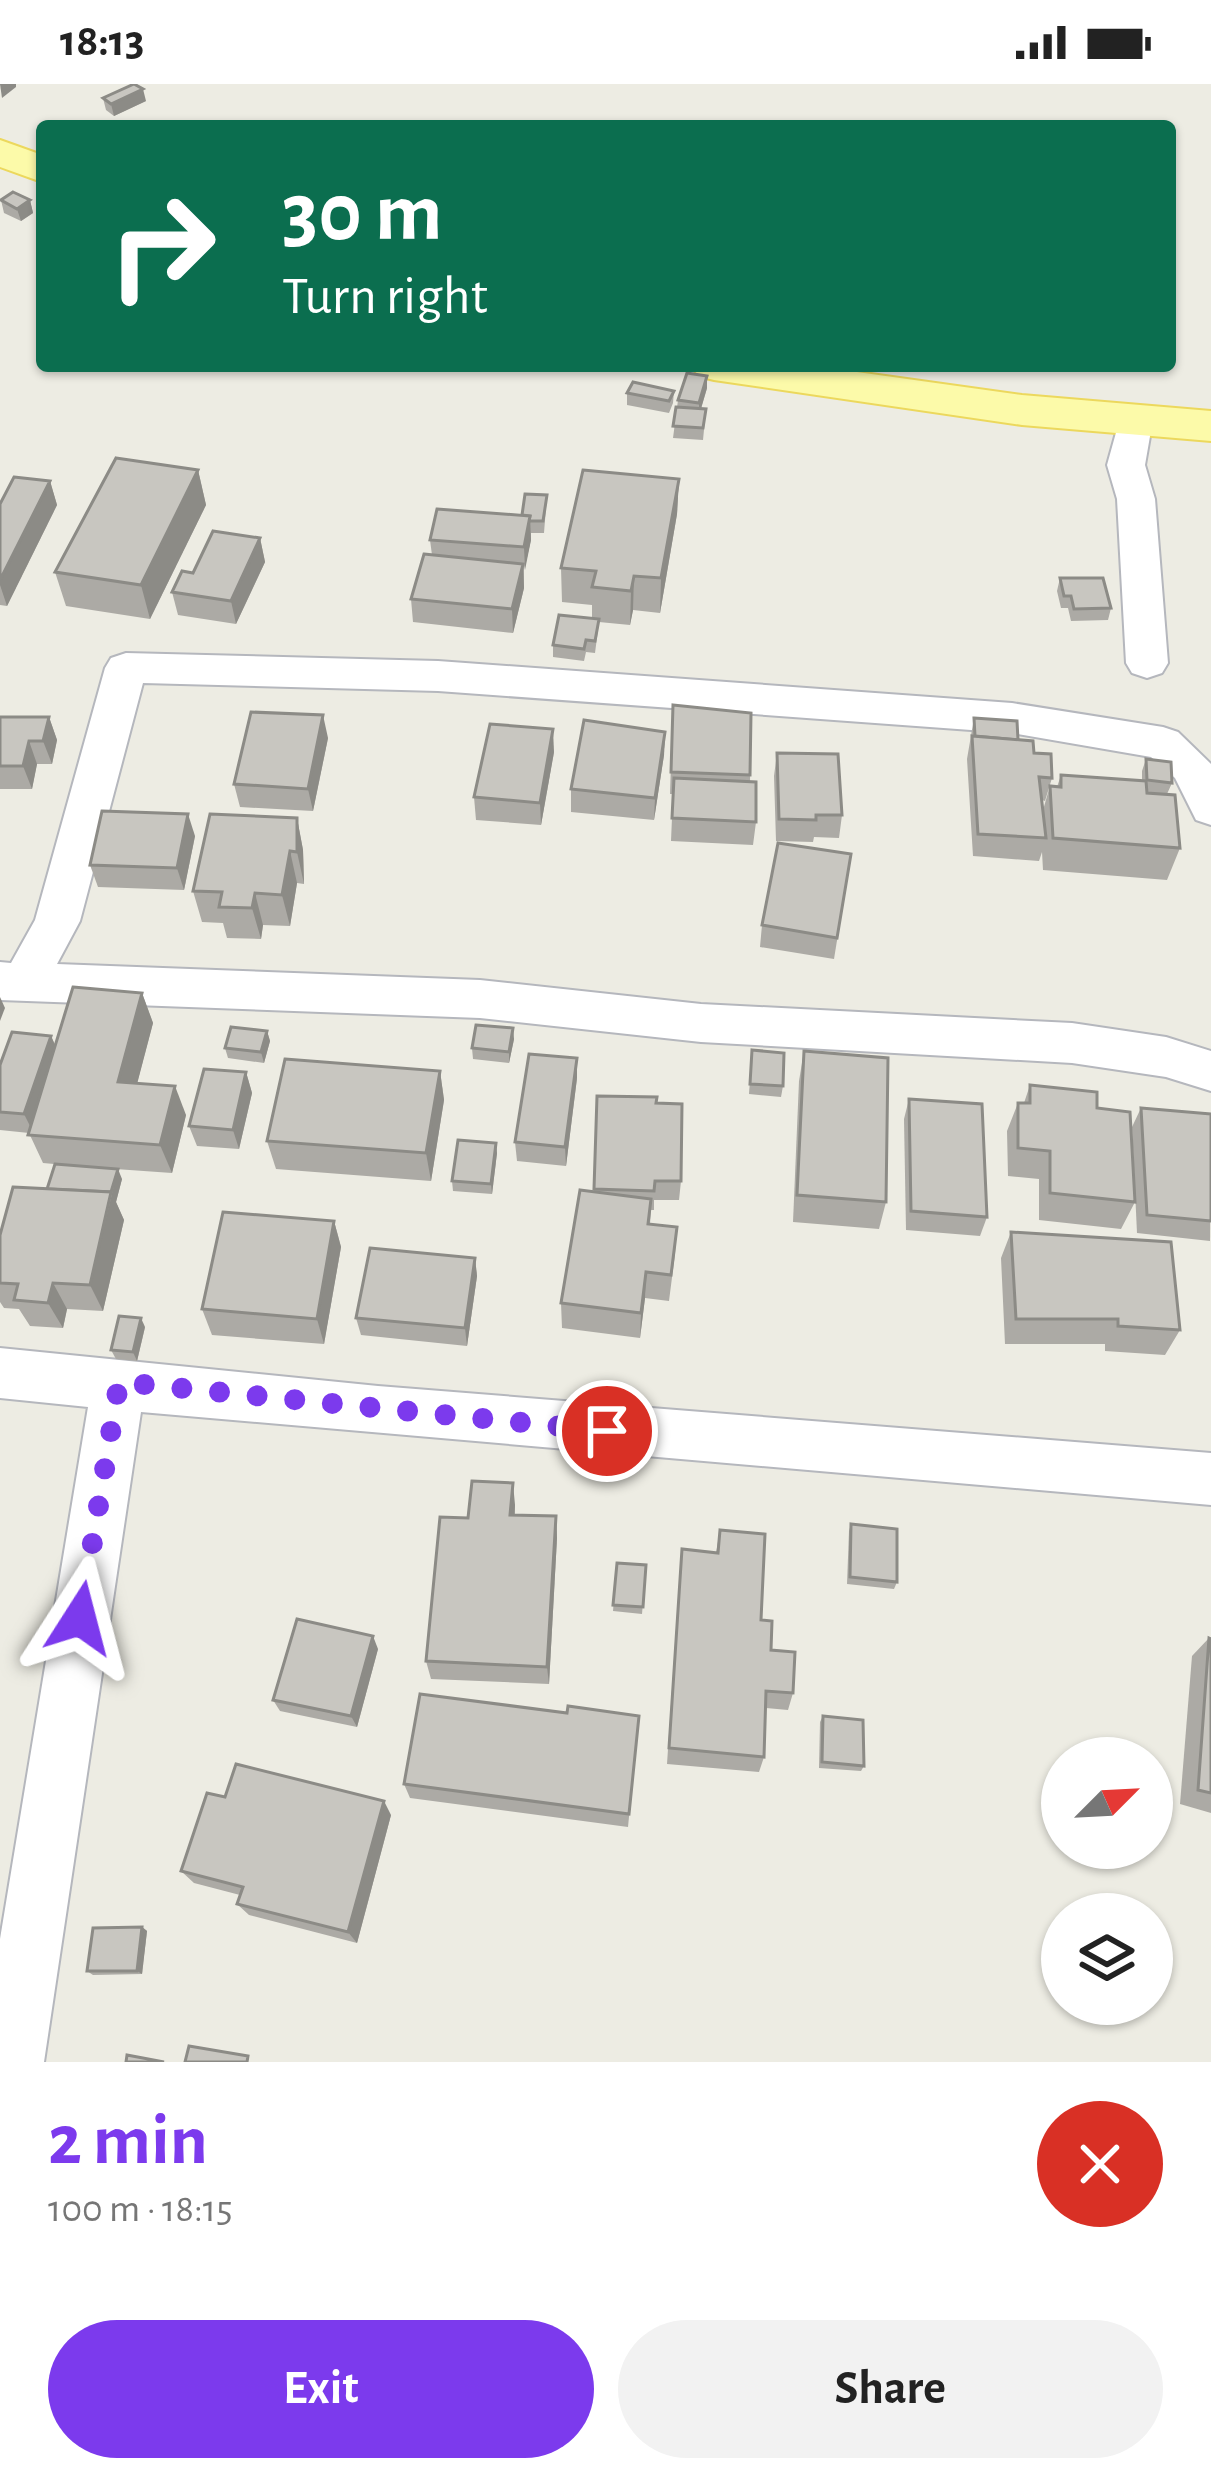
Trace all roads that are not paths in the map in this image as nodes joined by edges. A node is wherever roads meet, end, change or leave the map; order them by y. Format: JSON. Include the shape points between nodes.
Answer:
{"nodes":[{"id":1,"x":0,"y":152,"type":"edge"},
{"id":2,"x":36,"y":167,"type":"edge"},
{"id":3,"x":756,"y":372,"type":"edge"},
{"id":4,"x":1135,"y":419,"type":"junction"},
{"id":5,"x":1211,"y":426,"type":"edge"},
{"id":6,"x":1147,"y":663,"type":"dead end"},
{"id":7,"x":1211,"y":808,"type":"edge"},
{"id":8,"x":12,"y":982,"type":"edge"},
{"id":9,"x":1211,"y":1071,"type":"edge"},
{"id":10,"x":0,"y":1372,"type":"edge"},
{"id":11,"x":119,"y":1382,"type":"junction"},
{"id":12,"x":1211,"y":1479,"type":"edge"},
{"id":13,"x":12,"y":2062,"type":"edge"}],
"edges":[{"from":1,"to":2,"type":"main road"},
{"from":3,"to":4,"type":"main road"},
{"from":4,"to":5,"type":"main road"},
{"from":4,"to":6,"type":"street","via":[[1126,465],[1136,499]]},
{"from":7,"to":8,"type":"street","via":[[1192,769],[1163,743],[1012,718],[438,676],[125,668],[57,920]]},
{"from":8,"to":9,"type":"street","via":[[480,999],[700,1023],[1072,1043]]},
{"from":10,"to":11,"type":"street"},
{"from":11,"to":12,"type":"street","via":[[378,1412]]},
{"from":11,"to":13,"type":"street"}]}
